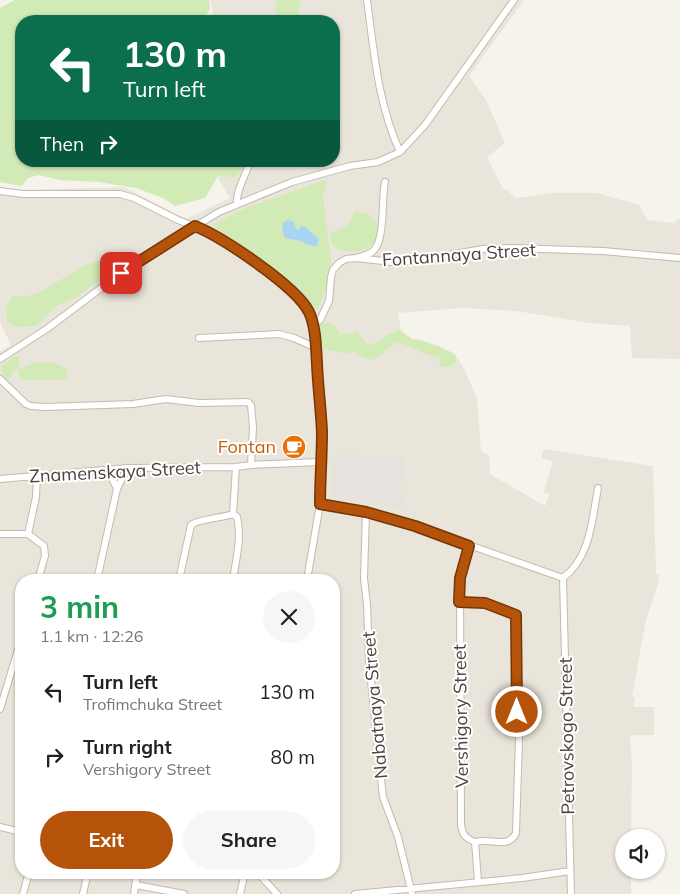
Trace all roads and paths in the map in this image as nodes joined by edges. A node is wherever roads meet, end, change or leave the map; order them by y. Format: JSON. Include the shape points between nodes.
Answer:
{"nodes":[{"id":1,"x":367,"y":0,"type":"edge"},
{"id":2,"x":514,"y":0,"type":"edge"},
{"id":3,"x":400,"y":152,"type":"junction"},
{"id":4,"x":248,"y":167,"type":"edge"},
{"id":5,"x":384,"y":182,"type":"dead end"},
{"id":6,"x":0,"y":192,"type":"edge"},
{"id":7,"x":237,"y":204,"type":"junction"},
{"id":8,"x":195,"y":226,"type":"junction"},
{"id":9,"x":372,"y":252,"type":"junction"},
{"id":10,"x":356,"y":258,"type":"junction"},
{"id":11,"x":680,"y":258,"type":"edge"},
{"id":12,"x":370,"y":261,"type":"junction"},
{"id":13,"x":313,"y":325,"type":"junction"},
{"id":14,"x":198,"y":338,"type":"dead end"},
{"id":15,"x":316,"y":348,"type":"junction"},
{"id":16,"x":0,"y":359,"type":"edge"},
{"id":17,"x":0,"y":379,"type":"edge"},
{"id":18,"x":320,"y":462,"type":"junction"},
{"id":19,"x":251,"y":465,"type":"junction"},
{"id":20,"x":236,"y":467,"type":"junction"},
{"id":21,"x":126,"y":468,"type":"junction"},
{"id":22,"x":108,"y":469,"type":"junction"},
{"id":23,"x":37,"y":475,"type":"junction"},
{"id":24,"x":0,"y":479,"type":"edge"},
{"id":25,"x":117,"y":488,"type":"junction"},
{"id":26,"x":598,"y":488,"type":"dead end"},
{"id":27,"x":320,"y":504,"type":"junction"},
{"id":28,"x":366,"y":512,"type":"junction"},
{"id":29,"x":233,"y":514,"type":"junction"},
{"id":30,"x":0,"y":534,"type":"edge"},
{"id":31,"x":28,"y":534,"type":"junction"},
{"id":32,"x":469,"y":546,"type":"junction"},
{"id":33,"x":40,"y":574,"type":"edge"},
{"id":34,"x":98,"y":574,"type":"edge"},
{"id":35,"x":180,"y":574,"type":"edge"},
{"id":36,"x":234,"y":574,"type":"edge"},
{"id":37,"x":308,"y":574,"type":"edge"},
{"id":38,"x":563,"y":578,"type":"junction"},
{"id":39,"x":459,"y":602,"type":"junction"},
{"id":40,"x":15,"y":660,"type":"edge"},
{"id":41,"x":0,"y":709,"type":"edge"},
{"id":42,"x":0,"y":827,"type":"edge"},
{"id":43,"x":15,"y":831,"type":"edge"},
{"id":44,"x":475,"y":842,"type":"junction"},
{"id":45,"x":570,"y":871,"type":"junction"},
{"id":46,"x":27,"y":879,"type":"edge"},
{"id":47,"x":86,"y":879,"type":"edge"},
{"id":48,"x":136,"y":879,"type":"edge"},
{"id":49,"x":243,"y":879,"type":"edge"},
{"id":50,"x":263,"y":879,"type":"edge"},
{"id":51,"x":478,"y":881,"type":"junction"},
{"id":52,"x":136,"y":885,"type":"junction"},
{"id":53,"x":411,"y":892,"type":"edge"},
{"id":54,"x":23,"y":894,"type":"edge"},
{"id":55,"x":83,"y":894,"type":"edge"},
{"id":56,"x":134,"y":894,"type":"edge"},
{"id":57,"x":184,"y":894,"type":"edge"},
{"id":58,"x":240,"y":894,"type":"edge"},
{"id":59,"x":277,"y":894,"type":"edge"},
{"id":60,"x":355,"y":894,"type":"edge"},
{"id":61,"x":571,"y":894,"type":"edge"}],
"edges":[{"from":1,"to":3,"type":"street","via":[[379,89]]},
{"from":2,"to":3,"type":"street","via":[[426,125]]},
{"from":3,"to":7,"type":"street","via":[[378,162],[292,182]]},
{"from":4,"to":7,"type":"street","via":[[238,190]]},
{"from":5,"to":9,"type":"street","via":[[380,232]]},
{"from":6,"to":8,"type":"street","via":[[126,195]]},
{"from":7,"to":8,"type":"street"},
{"from":8,"to":13,"type":"street","via":[[214,234],[279,280],[300,299]]},
{"from":8,"to":16,"type":"street","via":[[133,264],[48,328]]},
{"from":9,"to":10,"type":"street"},
{"from":9,"to":12,"type":"street"},
{"from":10,"to":12,"type":"street","name":"Fontannaya Street"},
{"from":10,"to":13,"type":"street","via":[[346,259],[336,266],[331,277],[330,301],[320,320]]},
{"from":11,"to":12,"type":"street","name":"Fontannaya Street","via":[[512,248],[483,249],[414,261]]},
{"from":13,"to":15,"type":"street"},
{"from":14,"to":15,"type":"street","via":[[279,334]]},
{"from":15,"to":18,"type":"street","via":[[322,431]]},
{"from":17,"to":19,"type":"street","via":[[26,404],[45,408],[166,399],[200,403],[248,402],[253,427]]},
{"from":18,"to":19,"type":"street","name":"Znamenskaya Street"},
{"from":18,"to":27,"type":"street"},
{"from":19,"to":20,"type":"street","name":"Znamenskaya Street"},
{"from":20,"to":21,"type":"street","name":"Znamenskaya Street"},
{"from":20,"to":29,"type":"street"},
{"from":21,"to":22,"type":"street","name":"Znamenskaya Street"},
{"from":21,"to":25,"type":"street"},
{"from":22,"to":23,"type":"street","name":"Znamenskaya Street"},
{"from":22,"to":25,"type":"street"},
{"from":23,"to":24,"type":"street","name":"Znamenskaya Street"},
{"from":23,"to":31,"type":"street"},
{"from":25,"to":34,"type":"street"},
{"from":26,"to":38,"type":"street","via":[[582,558]]},
{"from":27,"to":28,"type":"street"},
{"from":27,"to":37,"type":"street"},
{"from":28,"to":32,"type":"street"},
{"from":28,"to":53,"type":"street","name":"Nabatnaya Street","via":[[364,578],[383,797],[398,837]]},
{"from":29,"to":35,"type":"street","via":[[191,525]]},
{"from":29,"to":36,"type":"street","via":[[237,517],[239,548]]},
{"from":30,"to":31,"type":"street"},
{"from":31,"to":33,"type":"street","via":[[44,546]]},
{"from":32,"to":38,"type":"street"},
{"from":32,"to":39,"type":"street","name":"Vershigory Street","via":[[460,578]]},
{"from":38,"to":45,"type":"street","name":"Petrovskogo Street"},
{"from":39,"to":44,"type":"street","name":"Vershigory Street","via":[[461,824],[465,837]]},
{"from":39,"to":44,"type":"street","via":[[492,604],[513,612],[517,618],[519,739],[516,833],[506,843],[486,839]]},
{"from":40,"to":41,"type":"street"},
{"from":42,"to":43,"type":"street"},
{"from":44,"to":51,"type":"street"},
{"from":45,"to":51,"type":"street"},
{"from":45,"to":61,"type":"street","name":"Petrovskogo Street"},
{"from":46,"to":54,"type":"street"},
{"from":47,"to":55,"type":"street"},
{"from":48,"to":52,"type":"street"},
{"from":49,"to":58,"type":"street"},
{"from":50,"to":59,"type":"street"},
{"from":51,"to":53,"type":"street"},
{"from":52,"to":56,"type":"street"},
{"from":52,"to":57,"type":"street"},
{"from":53,"to":60,"type":"street"}]}
